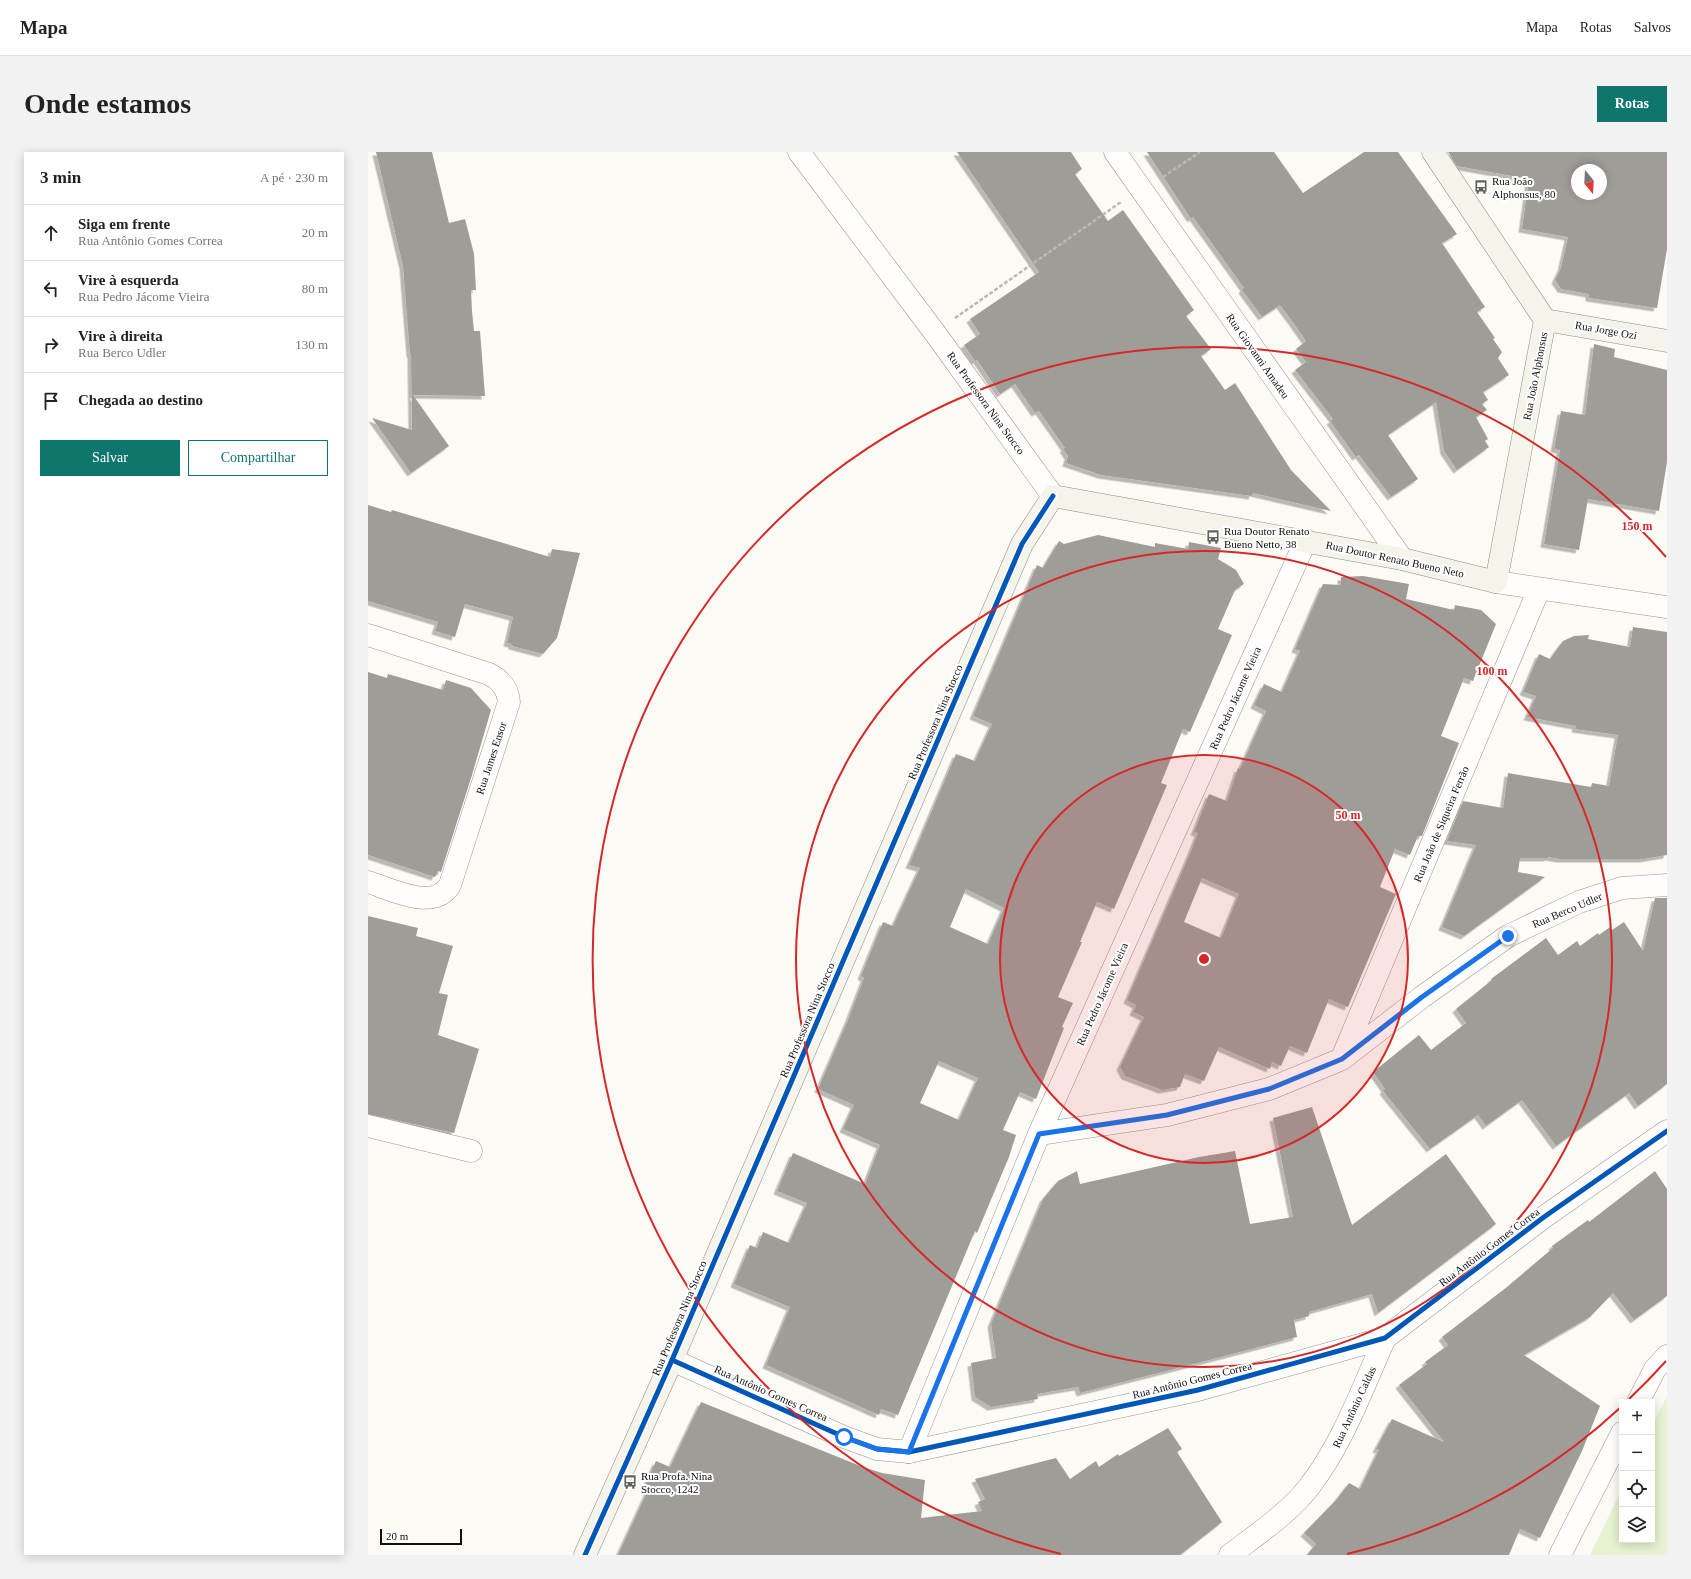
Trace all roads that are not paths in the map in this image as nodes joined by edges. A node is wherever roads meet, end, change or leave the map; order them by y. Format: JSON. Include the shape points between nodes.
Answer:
{"nodes":[{"id":1,"x":799,"y":152,"type":"edge"},
{"id":2,"x":1115,"y":152,"type":"edge"},
{"id":3,"x":1433,"y":152,"type":"edge"},
{"id":4,"x":1545,"y":320,"type":"junction"},
{"id":5,"x":1667,"y":341,"type":"edge"},
{"id":6,"x":1053,"y":496,"type":"junction"},
{"id":7,"x":1306,"y":540,"type":"junction"},
{"id":8,"x":1402,"y":559,"type":"junction"},
{"id":9,"x":1496,"y":582,"type":"junction"},
{"id":10,"x":1540,"y":589,"type":"junction"},
{"id":11,"x":1667,"y":607,"type":"edge"},
{"id":12,"x":368,"y":635,"type":"edge"},
{"id":13,"x":368,"y":882,"type":"edge"},
{"id":14,"x":1667,"y":885,"type":"edge"},
{"id":15,"x":1342,"y":1059,"type":"junction"},
{"id":16,"x":368,"y":1126,"type":"edge"},
{"id":17,"x":1667,"y":1131,"type":"edge"},
{"id":18,"x":1039,"y":1134,"type":"junction"},
{"id":19,"x":471,"y":1152,"type":"dead end"},
{"id":20,"x":1385,"y":1338,"type":"junction"},
{"id":21,"x":1667,"y":1356,"type":"edge"},
{"id":22,"x":672,"y":1360,"type":"junction"},
{"id":23,"x":1640,"y":1399,"type":"edge"},
{"id":24,"x":1621,"y":1435,"type":"edge"},
{"id":25,"x":909,"y":1452,"type":"junction"},
{"id":26,"x":585,"y":1555,"type":"edge"},
{"id":27,"x":1230,"y":1555,"type":"edge"},
{"id":28,"x":1560,"y":1555,"type":"edge"}],
"edges":[{"from":1,"to":6,"type":"street","name":"Rua Professora Nina Stocco","via":[[935,332]]},
{"from":2,"to":8,"type":"street","name":"Rua Giovanni Amadeu"},
{"from":3,"to":4,"type":"street","name":"Rua João Alphonsus"},
{"from":4,"to":5,"type":"street","name":"Rua Jorge Ozi"},
{"from":4,"to":9,"type":"street","name":"Rua João Alphonsus"},
{"from":6,"to":7,"type":"street","name":"Rua Doutor Renato Bueno Neto"},
{"from":6,"to":22,"type":"street","name":"Rua Professora Nina Stocco","via":[[1022,544]]},
{"from":7,"to":8,"type":"street","name":"Rua Doutor Renato Bueno Neto"},
{"from":7,"to":18,"type":"street","name":"Rua Pedro Jácome Vieira"},
{"from":8,"to":9,"type":"street","name":"Rua Doutor Renato Bueno Neto"},
{"from":9,"to":10,"type":"street","name":"Rua Doutor Renato Bueno Neto"},
{"from":10,"to":11,"type":"street","name":"Rua Doutor Renato Bueno Neto"},
{"from":10,"to":15,"type":"street","name":"Rua João de Siqueira Ferrão"},
{"from":12,"to":13,"type":"street","name":"Rua James Ensor","via":[[489,674],[503,684],[509,702],[446,891],[437,897],[423,899]]},
{"from":14,"to":15,"type":"street","name":"Rua Berco Udler","via":[[1622,888],[1579,902],[1508,936],[1422,997]]},
{"from":15,"to":18,"type":"street","name":"Rua Berco Udler","via":[[1269,1089],[1174,1113]]},
{"from":16,"to":19,"type":"street"},
{"from":17,"to":20,"type":"street","name":"Rua Antônio Gomes Correa","via":[[1544,1217]]},
{"from":18,"to":25,"type":"street","name":"Rua Pedro Jácome Vieira"},
{"from":20,"to":25,"type":"street","name":"Rua Antônio Gomes Correa","via":[[1198,1390]]},
{"from":20,"to":27,"type":"street","name":"Rua Antônio Caldas","via":[[1336,1448],[1308,1488],[1276,1519]]},
{"from":21,"to":23,"type":"street","via":[[1655,1369]]},
{"from":22,"to":25,"type":"street","name":"Rua Antônio Gomes Correa","via":[[844,1437],[877,1449]]},
{"from":22,"to":26,"type":"street","name":"Rua Professora Nina Stocco"},
{"from":24,"to":28,"type":"street"}]}
